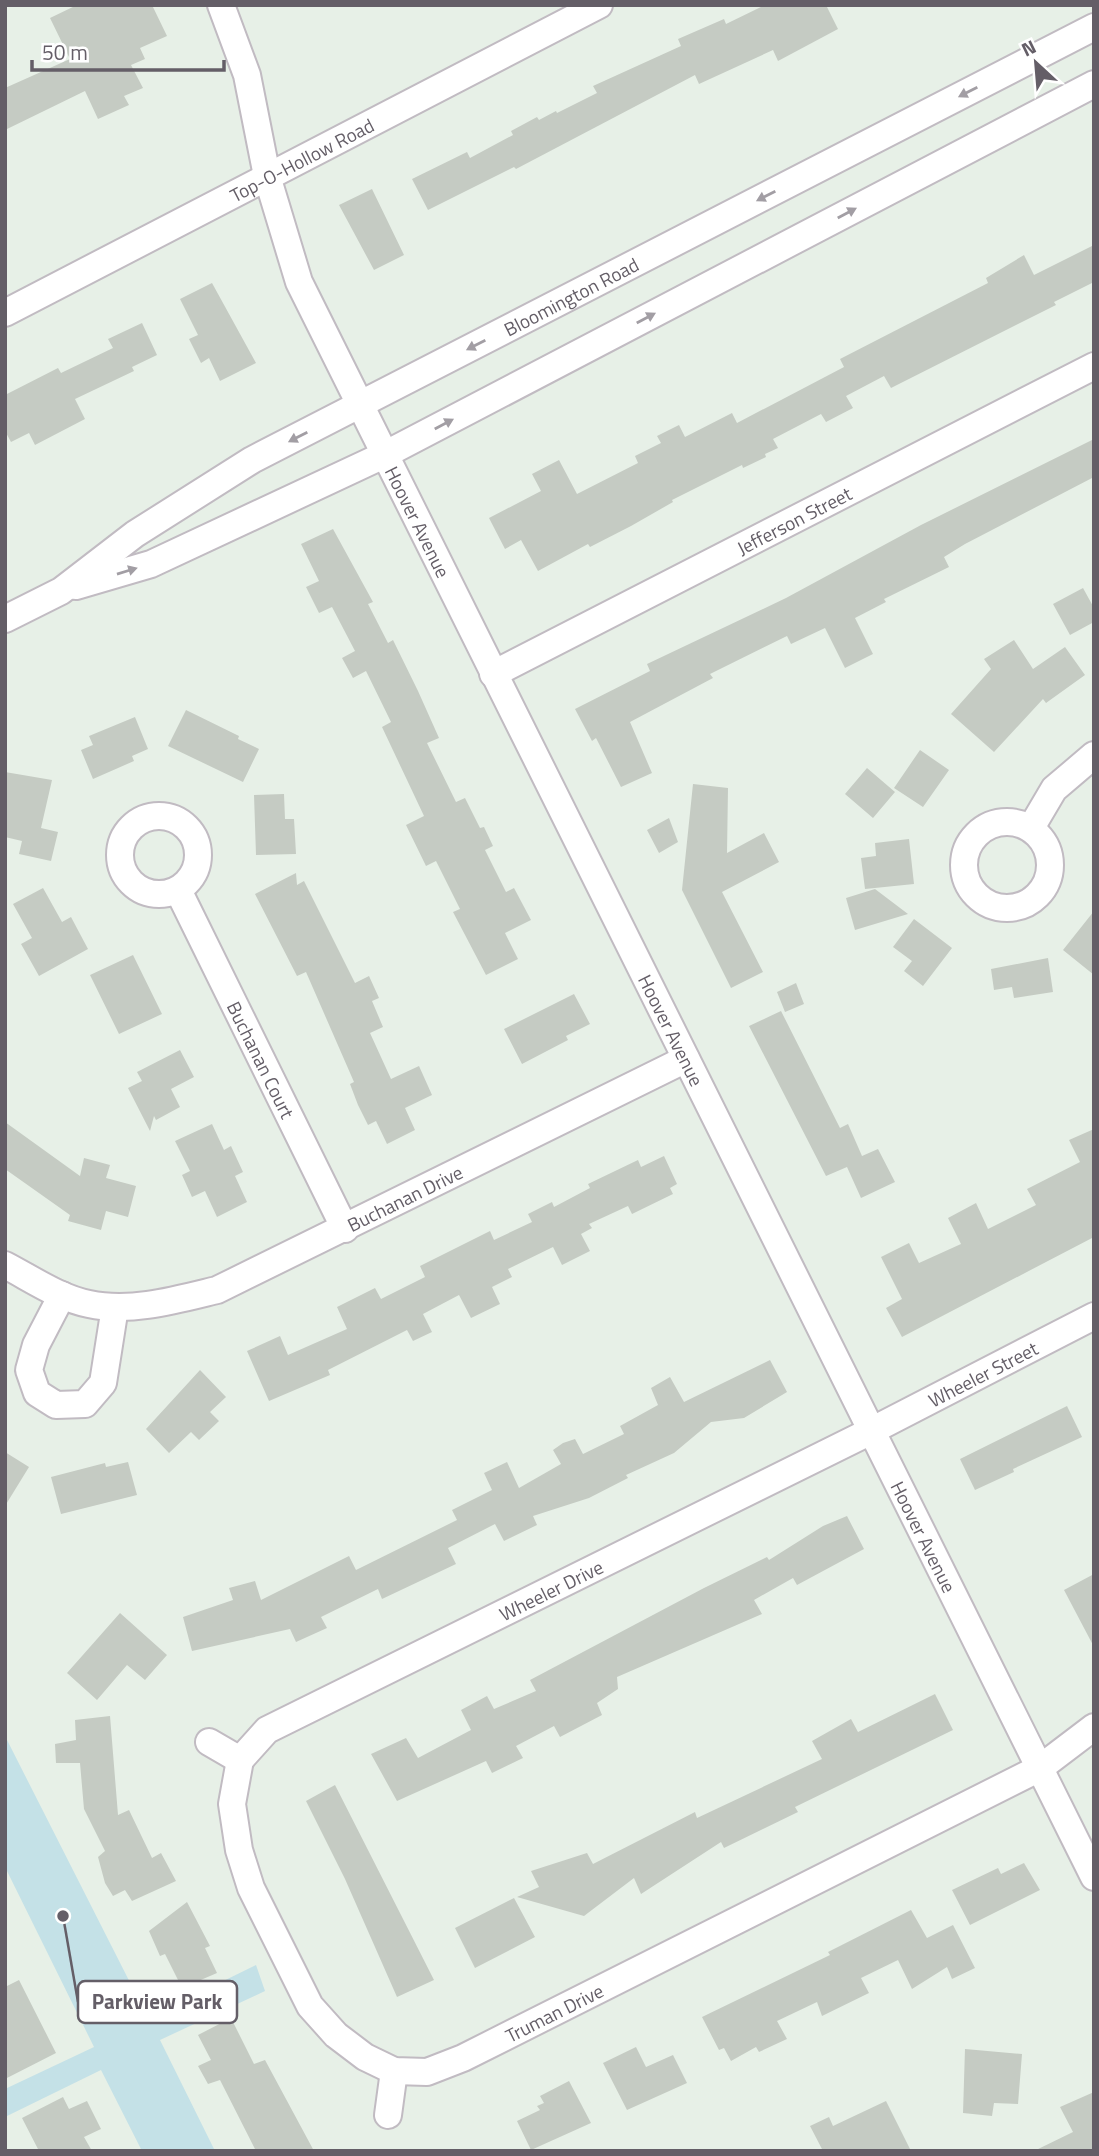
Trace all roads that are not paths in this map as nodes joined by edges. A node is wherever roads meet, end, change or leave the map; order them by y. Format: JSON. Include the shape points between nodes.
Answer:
{"nodes":[{"id":1,"x":221,"y":5,"type":"edge"},
{"id":2,"x":599,"y":5,"type":"edge"},
{"id":3,"x":1094,"y":27,"type":"edge"},
{"id":4,"x":1094,"y":84,"type":"edge"},
{"id":5,"x":267,"y":176,"type":"junction"},
{"id":6,"x":5,"y":313,"type":"edge"},
{"id":7,"x":1094,"y":366,"type":"edge"},
{"id":8,"x":358,"y":406,"type":"junction"},
{"id":9,"x":384,"y":455,"type":"junction"},
{"id":10,"x":61,"y":591,"type":"junction"},
{"id":11,"x":5,"y":619,"type":"edge"},
{"id":12,"x":493,"y":674,"type":"junction"},
{"id":13,"x":1094,"y":755,"type":"edge"},
{"id":14,"x":1031,"y":828,"type":"dead end"},
{"id":15,"x":178,"y":890,"type":"dead end"},
{"id":16,"x":685,"y":1059,"type":"junction"},
{"id":17,"x":345,"y":1229,"type":"junction"},
{"id":18,"x":5,"y":1265,"type":"edge"},
{"id":19,"x":62,"y":1295,"type":"junction"},
{"id":20,"x":115,"y":1307,"type":"junction"},
{"id":21,"x":1094,"y":1315,"type":"edge"},
{"id":22,"x":871,"y":1431,"type":"junction"},
{"id":23,"x":1094,"y":1727,"type":"edge"},
{"id":24,"x":209,"y":1742,"type":"dead end"},
{"id":25,"x":240,"y":1760,"type":"junction"},
{"id":26,"x":1040,"y":1768,"type":"junction"},
{"id":27,"x":1094,"y":1877,"type":"edge"},
{"id":28,"x":394,"y":2071,"type":"junction"},
{"id":29,"x":388,"y":2115,"type":"dead end"}],
"edges":[{"from":1,"to":5,"type":"street","name":"Hoover Avenue","via":[[247,75]]},
{"from":2,"to":5,"type":"street","name":"Top-O-Hollow Road"},
{"from":3,"to":8,"type":"street","name":"Bloomington Road","one_way":true},
{"from":9,"to":4,"type":"street","name":"Bloomington Road","one_way":true},
{"from":5,"to":6,"type":"street","name":"Top-O-Hollow Road"},
{"from":5,"to":8,"type":"street","name":"Hoover Avenue","via":[[299,282]]},
{"from":7,"to":12,"type":"street","name":"Jefferson Street"},
{"from":8,"to":9,"type":"street","name":"Hoover Avenue"},
{"from":8,"to":10,"type":"street","name":"Bloomington Road","one_way":true,"via":[[252,460],[135,534]]},
{"from":10,"to":9,"type":"street","name":"Bloomington Road","one_way":true,"via":[[151,564]]},
{"from":9,"to":12,"type":"street","name":"Hoover Avenue"},
{"from":10,"to":11,"type":"street","name":"Bloomington Road"},
{"from":12,"to":16,"type":"street","name":"Hoover Avenue"},
{"from":13,"to":14,"type":"street","via":[[1054,789]]},
{"from":15,"to":17,"type":"street","name":"Buchanan Court"},
{"from":16,"to":17,"type":"street","name":"Buchanan Drive"},
{"from":16,"to":22,"type":"street","name":"Hoover Avenue"},
{"from":17,"to":20,"type":"street","name":"Buchanan Drive","via":[[217,1290],[166,1303]]},
{"from":18,"to":19,"type":"street","name":"Buchanan Drive"},
{"from":19,"to":20,"type":"street","name":"Buchanan Drive"},
{"from":19,"to":20,"type":"street","via":[[36,1345],[29,1370],[37,1393],[56,1405],[85,1404],[103,1383]]},
{"from":21,"to":22,"type":"street","name":"Wheeler Street"},
{"from":22,"to":25,"type":"street","name":"Wheeler Drive","via":[[267,1730]]},
{"from":22,"to":26,"type":"street","name":"Hoover Avenue"},
{"from":23,"to":26,"type":"street","name":"Truman Drive"},
{"from":24,"to":25,"type":"street"},
{"from":25,"to":28,"type":"street","name":"Truman Drive","via":[[232,1804],[251,1888],[310,2006],[336,2035]]},
{"from":26,"to":27,"type":"street","name":"Hoover Avenue"},
{"from":26,"to":28,"type":"street","name":"Truman Drive","via":[[463,2057],[427,2072]]},
{"from":28,"to":29,"type":"street"}]}
